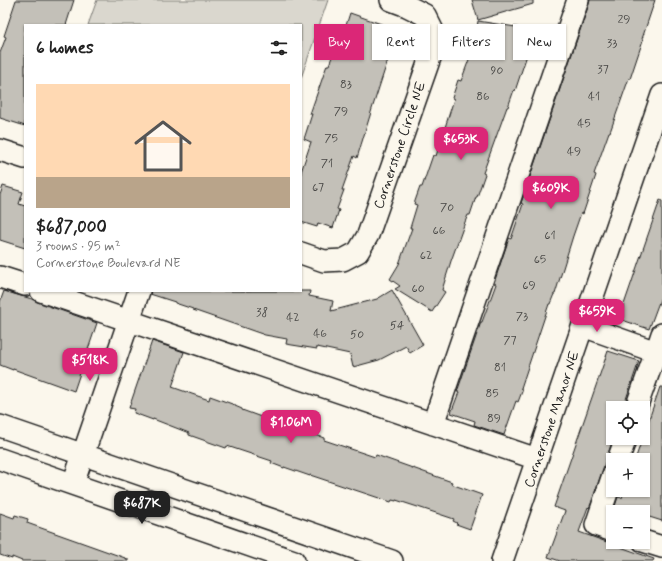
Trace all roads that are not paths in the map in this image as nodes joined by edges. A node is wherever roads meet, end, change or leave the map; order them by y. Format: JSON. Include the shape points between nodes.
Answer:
{"nodes":[{"id":1,"x":391,"y":0,"type":"edge"},
{"id":2,"x":578,"y":0,"type":"edge"},
{"id":3,"x":660,"y":106,"type":"edge"},
{"id":4,"x":0,"y":150,"type":"edge"},
{"id":5,"x":24,"y":158,"type":"edge"},
{"id":6,"x":302,"y":253,"type":"edge"},
{"id":7,"x":0,"y":277,"type":"edge"},
{"id":8,"x":24,"y":285,"type":"edge"},
{"id":9,"x":44,"y":292,"type":"edge"},
{"id":10,"x":139,"y":292,"type":"edge"},
{"id":11,"x":129,"y":321,"type":"junction"},
{"id":12,"x":582,"y":326,"type":"junction"},
{"id":13,"x":659,"y":343,"type":"edge"},
{"id":14,"x":638,"y":401,"type":"edge"},
{"id":15,"x":433,"y":424,"type":"junction"},
{"id":16,"x":0,"y":426,"type":"edge"},
{"id":17,"x":83,"y":455,"type":"junction"},
{"id":18,"x":0,"y":459,"type":"edge"},
{"id":19,"x":537,"y":459,"type":"junction"},
{"id":20,"x":73,"y":484,"type":"junction"},
{"id":21,"x":606,"y":496,"type":"edge"},
{"id":22,"x":606,"y":529,"type":"edge"},
{"id":23,"x":650,"y":543,"type":"edge"},
{"id":24,"x":662,"y":547,"type":"edge"},
{"id":25,"x":294,"y":561,"type":"edge"},
{"id":26,"x":392,"y":561,"type":"edge"},
{"id":27,"x":502,"y":561,"type":"edge"}],
"edges":[{"from":1,"to":6,"type":"street","name":"Cornerstone Circle NE","via":[[425,15],[433,31],[432,52],[368,235],[358,252],[343,260],[324,261]]},
{"from":2,"to":15,"type":"street"},
{"from":3,"to":12,"type":"street","name":"Cornerstone Manor NE"},
{"from":4,"to":5,"type":"street"},
{"from":7,"to":8,"type":"street"},
{"from":9,"to":11,"type":"street"},
{"from":10,"to":11,"type":"street"},
{"from":11,"to":15,"type":"street"},
{"from":11,"to":17,"type":"street"},
{"from":12,"to":13,"type":"street"},
{"from":12,"to":19,"type":"street","name":"Cornerstone Manor NE"},
{"from":13,"to":14,"type":"street"},
{"from":15,"to":19,"type":"street"},
{"from":16,"to":17,"type":"street"},
{"from":17,"to":20,"type":"street"},
{"from":17,"to":26,"type":"street"},
{"from":18,"to":20,"type":"street"},
{"from":19,"to":27,"type":"street","name":"Cornerstone Manor NE"},
{"from":20,"to":25,"type":"street"},
{"from":21,"to":22,"type":"street","via":[[596,525]]},
{"from":23,"to":24,"type":"street"}]}
